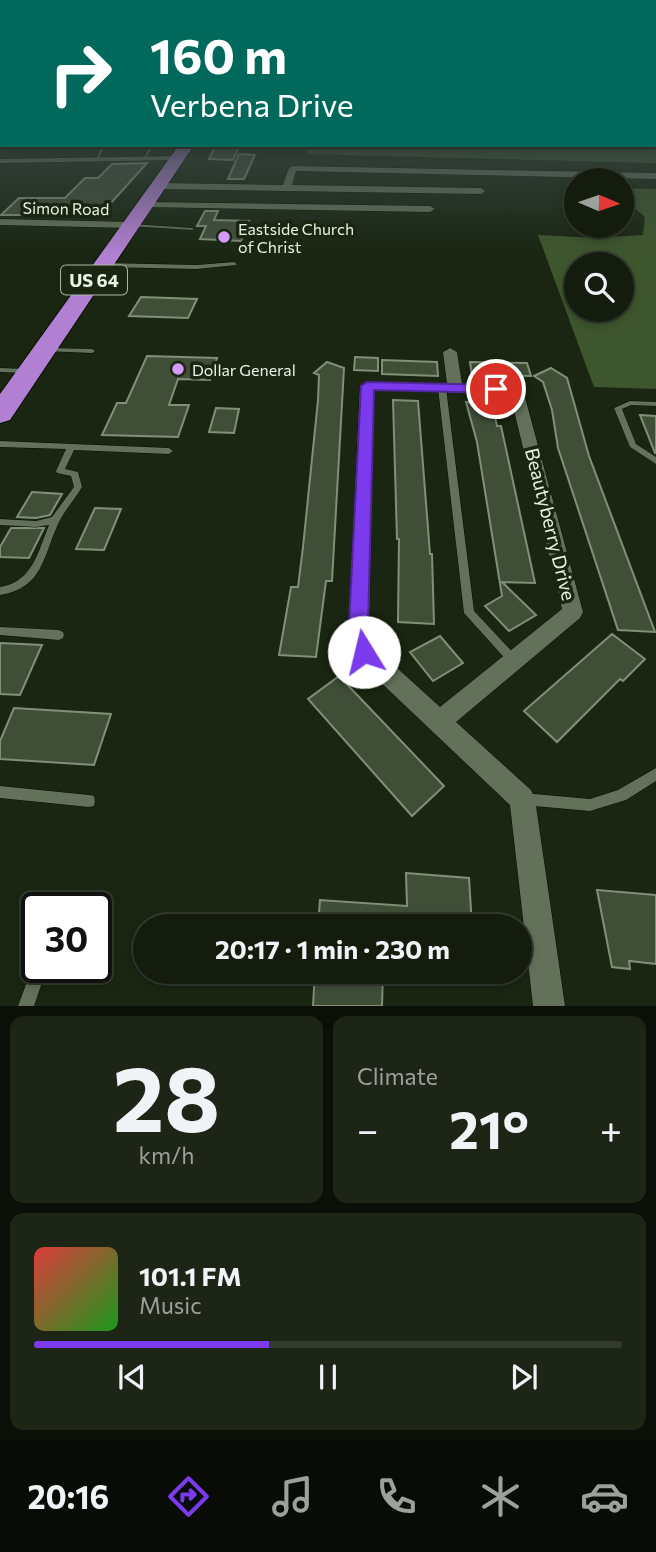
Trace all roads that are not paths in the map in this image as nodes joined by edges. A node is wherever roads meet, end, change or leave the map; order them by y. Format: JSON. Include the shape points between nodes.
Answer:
{"nodes":[{"id":1,"x":175,"y":162,"type":"edge"},
{"id":2,"x":656,"y":176,"type":"edge"},
{"id":3,"x":253,"y":188,"type":"junction"},
{"id":4,"x":287,"y":188,"type":"junction"},
{"id":5,"x":481,"y":191,"type":"dead end"},
{"id":6,"x":152,"y":195,"type":"junction"},
{"id":7,"x":246,"y":206,"type":"junction"},
{"id":8,"x":430,"y":209,"type":"dead end"},
{"id":9,"x":0,"y":222,"type":"edge"},
{"id":10,"x":132,"y":225,"type":"junction"},
{"id":11,"x":192,"y":229,"type":"dead end"},
{"id":12,"x":234,"y":264,"type":"dead end"},
{"id":13,"x":104,"y":265,"type":"junction"},
{"id":14,"x":45,"y":349,"type":"junction"},
{"id":15,"x":92,"y":351,"type":"dead end"},
{"id":16,"x":450,"y":352,"type":"dead end"},
{"id":17,"x":0,"y":370,"type":"edge"},
{"id":18,"x":31,"y":371,"type":"junction"},
{"id":19,"x":448,"y":388,"type":"junction"},
{"id":20,"x":656,"y":404,"type":"edge"},
{"id":21,"x":0,"y":414,"type":"edge"},
{"id":22,"x":0,"y":444,"type":"edge"},
{"id":23,"x":71,"y":447,"type":"junction"},
{"id":24,"x":169,"y":452,"type":"dead end"},
{"id":25,"x":656,"y":461,"type":"edge"},
{"id":26,"x":55,"y":520,"type":"junction"},
{"id":27,"x":0,"y":522,"type":"edge"},
{"id":28,"x":0,"y":591,"type":"edge"},
{"id":29,"x":0,"y":631,"type":"edge"},
{"id":30,"x":59,"y":635,"type":"dead end"},
{"id":31,"x":513,"y":661,"type":"junction"},
{"id":32,"x":439,"y":722,"type":"junction"},
{"id":33,"x":656,"y":775,"type":"edge"},
{"id":34,"x":0,"y":792,"type":"edge"},
{"id":35,"x":522,"y":799,"type":"junction"},
{"id":36,"x":89,"y":801,"type":"dead end"},
{"id":37,"x":34,"y":983,"type":"edge"},
{"id":38,"x":26,"y":1006,"type":"edge"},
{"id":39,"x":550,"y":1006,"type":"edge"}],
"edges":[{"from":1,"to":6,"type":"highway","number":"US 64"},
{"from":2,"to":4,"type":"street","via":[[293,168]]},
{"from":3,"to":4,"type":"street"},
{"from":3,"to":6,"type":"street"},
{"from":3,"to":7,"type":"street"},
{"from":4,"to":5,"type":"street"},
{"from":6,"to":7,"type":"street"},
{"from":6,"to":10,"type":"highway","number":"US 64"},
{"from":7,"to":8,"type":"street"},
{"from":9,"to":10,"type":"street","name":"Simon Road"},
{"from":10,"to":11,"type":"lane"},
{"from":10,"to":13,"type":"highway","number":"US 64"},
{"from":12,"to":13,"type":"lane"},
{"from":13,"to":14,"type":"highway","number":"US 64"},
{"from":14,"to":15,"type":"lane"},
{"from":14,"to":18,"type":"highway","number":"US 64"},
{"from":16,"to":19,"type":"street"},
{"from":17,"to":18,"type":"lane"},
{"from":18,"to":21,"type":"highway","number":"US 64"},
{"from":19,"to":31,"type":"lane","via":[[469,613]]},
{"from":19,"to":31,"type":"street","name":"Beautyberry Drive","via":[[516,390],[573,612]]},
{"from":19,"to":32,"type":"street","via":[[367,386],[359,625],[364,652]]},
{"from":20,"to":25,"type":"lane","via":[[630,403],[618,408],[633,445]]},
{"from":22,"to":23,"type":"lane"},
{"from":23,"to":24,"type":"lane"},
{"from":23,"to":26,"type":"lane","via":[[60,471],[75,474],[78,486]]},
{"from":26,"to":27,"type":"lane"},
{"from":26,"to":28,"type":"lane","via":[[28,583],[15,591]]},
{"from":29,"to":30,"type":"lane"},
{"from":31,"to":32,"type":"street","name":"Beautyberry Drive"},
{"from":32,"to":35,"type":"street"},
{"from":33,"to":35,"type":"lane","via":[[621,795],[590,805]]},
{"from":34,"to":36,"type":"lane"},
{"from":35,"to":39,"type":"street"},
{"from":37,"to":38,"type":"lane"}]}
